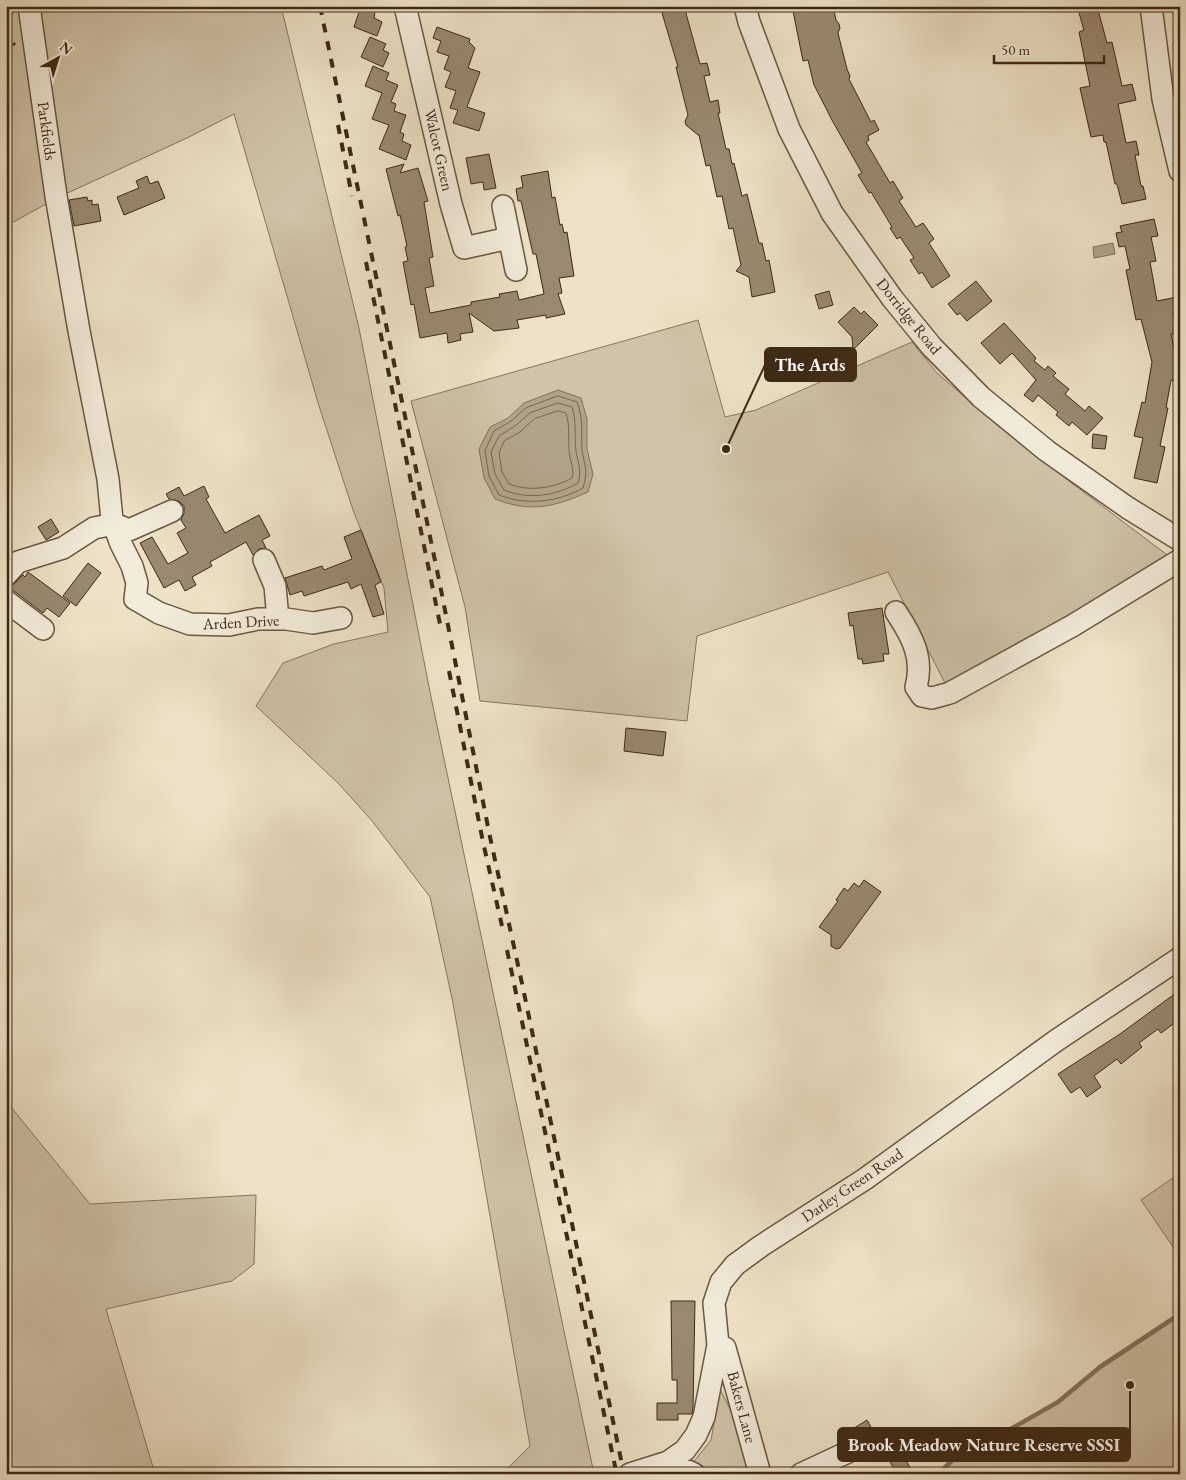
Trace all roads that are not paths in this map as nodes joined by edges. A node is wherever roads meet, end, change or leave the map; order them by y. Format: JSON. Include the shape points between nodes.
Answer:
{"nodes":[{"id":1,"x":29,"y":6,"type":"edge"},
{"id":2,"x":405,"y":6,"type":"edge"},
{"id":3,"x":745,"y":6,"type":"edge"},
{"id":4,"x":1151,"y":6,"type":"edge"},
{"id":5,"x":1180,"y":171,"type":"edge"},
{"id":6,"x":503,"y":206,"type":"dead end"},
{"id":7,"x":509,"y":238,"type":"junction"},
{"id":8,"x":516,"y":270,"type":"dead end"},
{"id":9,"x":172,"y":511,"type":"dead end"},
{"id":10,"x":114,"y":524,"type":"junction"},
{"id":11,"x":1180,"y":540,"type":"edge"},
{"id":12,"x":264,"y":560,"type":"dead end"},
{"id":13,"x":1180,"y":560,"type":"edge"},
{"id":14,"x":6,"y":575,"type":"edge"},
{"id":15,"x":6,"y":601,"type":"edge"},
{"id":16,"x":896,"y":612,"type":"dead end"},
{"id":17,"x":341,"y":618,"type":"dead end"},
{"id":18,"x":278,"y":619,"type":"junction"},
{"id":19,"x":43,"y":629,"type":"dead end"},
{"id":20,"x":1180,"y":958,"type":"edge"},
{"id":21,"x":718,"y":1345,"type":"junction"},
{"id":22,"x":848,"y":1452,"type":"dead end"},
{"id":23,"x":668,"y":1462,"type":"junction"},
{"id":24,"x":630,"y":1474,"type":"edge"},
{"id":25,"x":694,"y":1474,"type":"edge"},
{"id":26,"x":760,"y":1474,"type":"edge"},
{"id":27,"x":801,"y":1474,"type":"edge"}],
"edges":[{"from":1,"to":10,"type":"street","name":"Parkfields","via":[[56,196]]},
{"from":2,"to":7,"type":"street","name":"Walcot Green","via":[[464,248]]},
{"from":3,"to":11,"type":"street","name":"Dorridge Road","via":[[789,129],[832,213],[892,298],[932,347],[988,403],[1063,462]]},
{"from":4,"to":5,"type":"street","via":[[1163,99]]},
{"from":6,"to":7,"type":"street"},
{"from":7,"to":8,"type":"street"},
{"from":9,"to":10,"type":"street","via":[[129,530]]},
{"from":10,"to":14,"type":"street","via":[[94,528],[63,548],[18,562]]},
{"from":10,"to":18,"type":"street","name":"Arden Drive","via":[[137,583],[135,599],[159,614],[190,624],[229,625],[258,618]]},
{"from":12,"to":18,"type":"street","via":[[275,586]]},
{"from":13,"to":16,"type":"street","via":[[1072,626],[950,693],[932,698],[922,696],[916,687],[919,674],[916,647]]},
{"from":15,"to":19,"type":"street"},
{"from":17,"to":18,"type":"street","name":"Arden Drive","via":[[313,623]]},
{"from":20,"to":21,"type":"street","name":"Darley Green Road","via":[[1057,1040],[865,1179],[735,1265],[721,1282],[714,1303]]},
{"from":21,"to":23,"type":"street","name":"Darley Green Road","via":[[704,1417],[685,1450]]},
{"from":21,"to":26,"type":"street","name":"Bakers Lane","via":[[725,1348]]},
{"from":22,"to":27,"type":"street"},
{"from":23,"to":24,"type":"street","name":"Darley Green Road"},
{"from":23,"to":25,"type":"street"}]}
